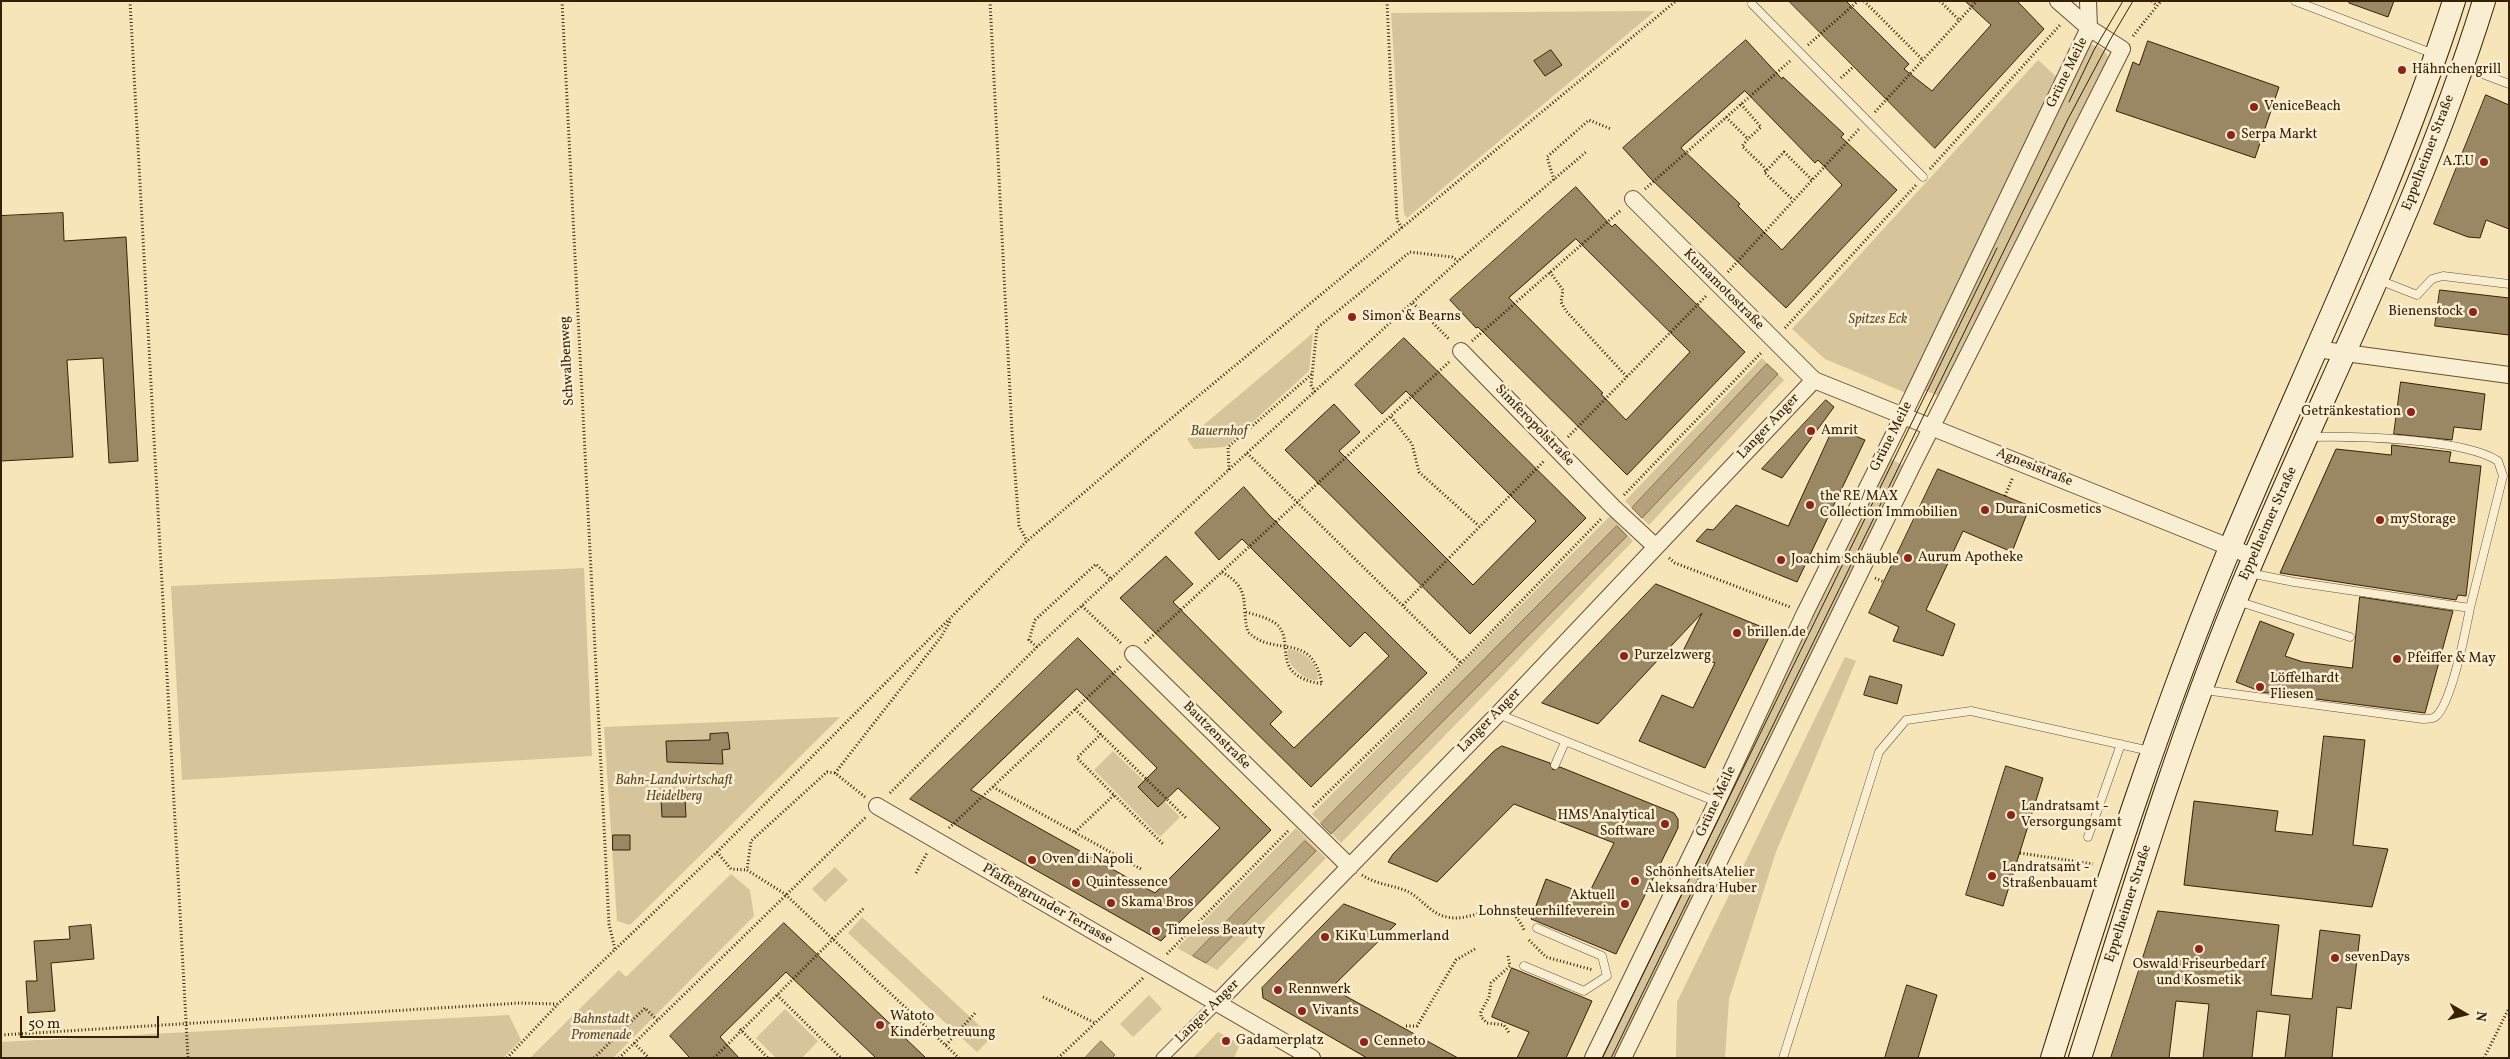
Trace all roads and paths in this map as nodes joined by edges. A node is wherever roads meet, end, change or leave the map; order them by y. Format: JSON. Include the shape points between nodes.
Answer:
{"nodes":[{"id":1,"x":130,"y":1,"type":"edge"},
{"id":2,"x":562,"y":1,"type":"edge"},
{"id":3,"x":990,"y":1,"type":"edge"},
{"id":4,"x":1387,"y":1,"type":"edge"},
{"id":5,"x":1676,"y":1,"type":"edge"},
{"id":6,"x":1858,"y":1,"type":"edge"},
{"id":7,"x":1864,"y":1,"type":"edge"},
{"id":8,"x":1940,"y":1,"type":"edge"},
{"id":9,"x":1977,"y":1,"type":"edge"},
{"id":10,"x":2058,"y":1,"type":"edge"},
{"id":11,"x":2088,"y":1,"type":"edge"},
{"id":12,"x":2152,"y":1,"type":"edge"},
{"id":13,"x":2161,"y":1,"type":"edge"},
{"id":14,"x":2295,"y":1,"type":"edge"},
{"id":15,"x":2454,"y":1,"type":"edge"},
{"id":16,"x":1752,"y":4,"type":"dead end"},
{"id":17,"x":2481,"y":4,"type":"edge"},
{"id":18,"x":2157,"y":6,"type":"junction"},
{"id":19,"x":1960,"y":21,"type":"junction"},
{"id":20,"x":2089,"y":28,"type":"junction"},
{"id":21,"x":2122,"y":48,"type":"junction"},
{"id":22,"x":1800,"y":52,"type":"junction"},
{"id":23,"x":2436,"y":54,"type":"junction"},
{"id":24,"x":1923,"y":60,"type":"junction"},
{"id":25,"x":2462,"y":66,"type":"junction"},
{"id":26,"x":2509,"y":84,"type":"edge"},
{"id":27,"x":1740,"y":104,"type":"junction"},
{"id":28,"x":1726,"y":117,"type":"junction"},
{"id":29,"x":1867,"y":120,"type":"junction"},
{"id":30,"x":1611,"y":128,"type":"dead end"},
{"id":31,"x":1748,"y":139,"type":"junction"},
{"id":32,"x":1586,"y":152,"type":"dead end"},
{"id":33,"x":1767,"y":170,"type":"junction"},
{"id":34,"x":1923,"y":177,"type":"dead end"},
{"id":35,"x":1554,"y":180,"type":"junction"},
{"id":36,"x":1812,"y":180,"type":"junction"},
{"id":37,"x":1633,"y":199,"type":"junction"},
{"id":38,"x":1793,"y":200,"type":"junction"},
{"id":39,"x":1402,"y":228,"type":"junction"},
{"id":40,"x":1458,"y":261,"type":"junction"},
{"id":41,"x":1550,"y":272,"type":"junction"},
{"id":42,"x":2377,"y":279,"type":"junction"},
{"id":43,"x":1716,"y":284,"type":"junction"},
{"id":44,"x":2509,"y":284,"type":"edge"},
{"id":45,"x":1413,"y":303,"type":"junction"},
{"id":46,"x":1774,"y":340,"type":"junction"},
{"id":47,"x":2316,"y":349,"type":"junction"},
{"id":48,"x":1461,"y":351,"type":"junction"},
{"id":49,"x":2345,"y":354,"type":"junction"},
{"id":50,"x":1312,"y":374,"type":"junction"},
{"id":51,"x":2509,"y":375,"type":"edge"},
{"id":52,"x":1627,"y":377,"type":"junction"},
{"id":53,"x":1814,"y":380,"type":"junction"},
{"id":54,"x":1315,"y":392,"type":"junction"},
{"id":55,"x":1903,"y":416,"type":"junction"},
{"id":56,"x":1391,"y":417,"type":"junction"},
{"id":57,"x":1932,"y":428,"type":"junction"},
{"id":58,"x":2307,"y":437,"type":"junction"},
{"id":59,"x":1556,"y":449,"type":"junction"},
{"id":60,"x":1247,"y":453,"type":"junction"},
{"id":61,"x":1229,"y":471,"type":"junction"},
{"id":62,"x":1298,"y":503,"type":"junction"},
{"id":63,"x":1613,"y":506,"type":"junction"},
{"id":64,"x":1479,"y":526,"type":"junction"},
{"id":65,"x":1027,"y":542,"type":"junction"},
{"id":66,"x":1656,"y":547,"type":"junction"},
{"id":67,"x":2230,"y":547,"type":"junction"},
{"id":68,"x":2251,"y":564,"type":"junction"},
{"id":69,"x":1222,"y":572,"type":"junction"},
{"id":70,"x":1112,"y":580,"type":"junction"},
{"id":71,"x":2236,"y":601,"type":"junction"},
{"id":72,"x":1403,"y":605,"type":"junction"},
{"id":73,"x":1082,"y":606,"type":"junction"},
{"id":74,"x":2470,"y":608,"type":"junction"},
{"id":75,"x":1246,"y":612,"type":"junction"},
{"id":76,"x":1805,"y":613,"type":"junction"},
{"id":77,"x":954,"y":615,"type":"junction"},
{"id":78,"x":2350,"y":637,"type":"dead end"},
{"id":79,"x":1285,"y":645,"type":"junction"},
{"id":80,"x":1037,"y":648,"type":"junction"},
{"id":81,"x":1133,"y":654,"type":"junction"},
{"id":82,"x":1461,"y":663,"type":"junction"},
{"id":83,"x":2200,"y":689,"type":"junction"},
{"id":84,"x":1075,"y":709,"type":"junction"},
{"id":85,"x":1498,"y":714,"type":"junction"},
{"id":86,"x":1101,"y":734,"type":"junction"},
{"id":87,"x":1565,"y":742,"type":"junction"},
{"id":88,"x":2121,"y":744,"type":"junction"},
{"id":89,"x":2152,"y":751,"type":"junction"},
{"id":90,"x":1555,"y":765,"type":"dead end"},
{"id":91,"x":836,"y":773,"type":"junction"},
{"id":92,"x":993,"y":787,"type":"junction"},
{"id":93,"x":1114,"y":795,"type":"junction"},
{"id":94,"x":1717,"y":802,"type":"junction"},
{"id":95,"x":877,"y":806,"type":"junction"},
{"id":96,"x":1300,"y":819,"type":"junction"},
{"id":97,"x":1187,"y":820,"type":"dead end"},
{"id":98,"x":1075,"y":832,"type":"junction"},
{"id":99,"x":2088,"y":837,"type":"dead end"},
{"id":100,"x":935,"y":840,"type":"junction"},
{"id":101,"x":1164,"y":844,"type":"dead end"},
{"id":102,"x":717,"y":852,"type":"junction"},
{"id":103,"x":2020,"y":853,"type":"dead end"},
{"id":104,"x":2094,"y":864,"type":"dead end"},
{"id":105,"x":920,"y":867,"type":"dead end"},
{"id":106,"x":1350,"y":867,"type":"junction"},
{"id":107,"x":1141,"y":869,"type":"dead end"},
{"id":108,"x":747,"y":870,"type":"junction"},
{"id":109,"x":916,"y":873,"type":"dead end"},
{"id":110,"x":785,"y":894,"type":"junction"},
{"id":111,"x":865,"y":908,"type":"dead end"},
{"id":112,"x":1537,"y":928,"type":"dead end"},
{"id":113,"x":833,"y":940,"type":"junction"},
{"id":114,"x":615,"y":949,"type":"junction"},
{"id":115,"x":1475,"y":949,"type":"dead end"},
{"id":116,"x":1508,"y":956,"type":"dead end"},
{"id":117,"x":1524,"y":966,"type":"dead end"},
{"id":118,"x":1155,"y":967,"type":"junction"},
{"id":119,"x":1608,"y":976,"type":"junction"},
{"id":120,"x":777,"y":995,"type":"junction"},
{"id":121,"x":1043,"y":997,"type":"dead end"},
{"id":122,"x":1218,"y":1003,"type":"junction"},
{"id":123,"x":558,"y":1004,"type":"junction"},
{"id":124,"x":2509,"y":1008,"type":"edge"},
{"id":125,"x":976,"y":1012,"type":"dead end"},
{"id":126,"x":657,"y":1020,"type":"junction"},
{"id":127,"x":187,"y":1024,"type":"junction"},
{"id":128,"x":1095,"y":1024,"type":"junction"},
{"id":129,"x":1406,"y":1026,"type":"dead end"},
{"id":130,"x":740,"y":1029,"type":"junction"},
{"id":131,"x":1510,"y":1034,"type":"dead end"},
{"id":132,"x":1,"y":1035,"type":"edge"},
{"id":133,"x":634,"y":1042,"type":"junction"},
{"id":134,"x":946,"y":1045,"type":"junction"},
{"id":135,"x":188,"y":1058,"type":"edge"},
{"id":136,"x":507,"y":1058,"type":"edge"},
{"id":137,"x":594,"y":1058,"type":"edge"},
{"id":138,"x":619,"y":1058,"type":"edge"},
{"id":139,"x":649,"y":1058,"type":"edge"},
{"id":140,"x":714,"y":1058,"type":"edge"},
{"id":141,"x":768,"y":1058,"type":"edge"},
{"id":142,"x":841,"y":1058,"type":"edge"},
{"id":143,"x":959,"y":1058,"type":"edge"},
{"id":144,"x":1058,"y":1058,"type":"edge"},
{"id":145,"x":1162,"y":1058,"type":"edge"},
{"id":146,"x":1312,"y":1058,"type":"edge"},
{"id":147,"x":1593,"y":1058,"type":"edge"},
{"id":148,"x":1624,"y":1058,"type":"edge"},
{"id":149,"x":1783,"y":1058,"type":"edge"},
{"id":150,"x":2052,"y":1058,"type":"edge"},
{"id":151,"x":2080,"y":1058,"type":"edge"},
{"id":152,"x":2484,"y":1058,"type":"edge"}],
"edges":[{"from":1,"to":127,"type":"path"},
{"from":2,"to":114,"type":"path","name":"Schwalbenweg","via":[[608,924]]},
{"from":3,"to":65,"type":"path","via":[[1012,432],[1019,526]]},
{"from":4,"to":39,"type":"path","via":[[1397,220]]},
{"from":5,"to":39,"type":"path"},
{"from":6,"to":22,"type":"path"},
{"from":7,"to":24,"type":"path"},
{"from":8,"to":19,"type":"path"},
{"from":9,"to":19,"type":"path"},
{"from":10,"to":20,"type":"street"},
{"from":11,"to":20,"type":"street"},
{"from":12,"to":18,"type":"path"},
{"from":13,"to":18,"type":"path"},
{"from":14,"to":23,"type":"lane"},
{"from":15,"to":23,"type":"main road","name":"Eppelheimer Straße"},
{"from":16,"to":22,"type":"lane"},
{"from":17,"to":25,"type":"main road","name":"Eppelheimer Straße"},
{"from":18,"to":21,"type":"path"},
{"from":19,"to":24,"type":"path"},
{"from":20,"to":21,"type":"street","name":"Grüne Meile"},
{"from":20,"to":55,"type":"street","name":"Grüne Meile"},
{"from":21,"to":57,"type":"street","name":"Grüne Meile"},
{"from":22,"to":27,"type":"path"},
{"from":22,"to":29,"type":"lane"},
{"from":23,"to":47,"type":"main road","name":"Eppelheimer Straße","via":[[2381,200]]},
{"from":24,"to":29,"type":"path"},
{"from":25,"to":26,"type":"lane"},
{"from":25,"to":42,"type":"main road","name":"Eppelheimer Straße"},
{"from":27,"to":28,"type":"path"},
{"from":27,"to":31,"type":"path","via":[[1761,127]]},
{"from":28,"to":31,"type":"path"},
{"from":28,"to":37,"type":"path"},
{"from":29,"to":34,"type":"lane"},
{"from":29,"to":36,"type":"path"},
{"from":30,"to":35,"type":"path","via":[[1589,120],[1547,157]]},
{"from":31,"to":33,"type":"path","via":[[1742,146]]},
{"from":32,"to":35,"type":"path"},
{"from":33,"to":36,"type":"path","via":[[1784,152]]},
{"from":33,"to":38,"type":"path","via":[[1764,172]]},
{"from":35,"to":40,"type":"path"},
{"from":36,"to":38,"type":"path"},
{"from":37,"to":41,"type":"path"},
{"from":37,"to":43,"type":"street","name":"Kumamotostraße"},
{"from":38,"to":43,"type":"path"},
{"from":39,"to":65,"type":"path"},
{"from":40,"to":45,"type":"path"},
{"from":40,"to":50,"type":"path","via":[[1410,252],[1317,328]]},
{"from":41,"to":48,"type":"path"},
{"from":41,"to":52,"type":"path","via":[[1562,290],[1561,302],[1566,311]]},
{"from":42,"to":44,"type":"lane","via":[[2417,295],[2432,280],[2443,276]]},
{"from":42,"to":49,"type":"main road","name":"Eppelheimer Straße"},
{"from":43,"to":46,"type":"street","name":"Kumamotostraße"},
{"from":43,"to":52,"type":"path"},
{"from":45,"to":48,"type":"path"},
{"from":45,"to":54,"type":"path"},
{"from":46,"to":53,"type":"street","name":"Kumamotostraße"},
{"from":46,"to":63,"type":"path"},
{"from":47,"to":49,"type":"street"},
{"from":47,"to":67,"type":"main road","name":"Eppelheimer Straße"},
{"from":48,"to":56,"type":"path"},
{"from":48,"to":59,"type":"street","name":"Simferopolstraße"},
{"from":49,"to":51,"type":"street"},
{"from":49,"to":58,"type":"main road","name":"Eppelheimer Straße"},
{"from":50,"to":54,"type":"path"},
{"from":50,"to":61,"type":"path","via":[[1228,447]]},
{"from":52,"to":59,"type":"path"},
{"from":53,"to":55,"type":"street","name":"Agnesistraße"},
{"from":53,"to":66,"type":"street","name":"Langer Anger"},
{"from":54,"to":60,"type":"path"},
{"from":55,"to":57,"type":"street","name":"Agnesistraße"},
{"from":55,"to":76,"type":"street","name":"Grüne Meile"},
{"from":56,"to":62,"type":"path"},
{"from":56,"to":64,"type":"path","via":[[1412,444],[1419,472]]},
{"from":57,"to":67,"type":"street","name":"Agnesistraße"},
{"from":57,"to":148,"type":"street","name":"Grüne Meile"},
{"from":58,"to":68,"type":"main road","name":"Eppelheimer Straße"},
{"from":58,"to":74,"type":"lane","via":[[2393,439],[2469,448],[2498,461],[2503,476]]},
{"from":59,"to":63,"type":"street","name":"Simferopolstraße"},
{"from":59,"to":64,"type":"path"},
{"from":60,"to":61,"type":"path"},
{"from":60,"to":62,"type":"path"},
{"from":61,"to":70,"type":"path"},
{"from":62,"to":69,"type":"path"},
{"from":62,"to":72,"type":"path"},
{"from":63,"to":66,"type":"street","name":"Simferopolstraße"},
{"from":63,"to":82,"type":"path"},
{"from":64,"to":72,"type":"path"},
{"from":65,"to":77,"type":"path"},
{"from":66,"to":76,"type":"path","via":[[1676,563]]},
{"from":66,"to":85,"type":"street","name":"Langer Anger"},
{"from":67,"to":68,"type":"street","name":"Agnesistraße"},
{"from":67,"to":89,"type":"main road","name":"Eppelheimer Straße"},
{"from":68,"to":71,"type":"main road","name":"Eppelheimer Straße"},
{"from":68,"to":74,"type":"lane","via":[[2294,582]]},
{"from":69,"to":75,"type":"path","via":[[1241,587]]},
{"from":69,"to":81,"type":"path"},
{"from":70,"to":73,"type":"path"},
{"from":70,"to":80,"type":"path","via":[[1096,564],[1035,620],[1029,640]]},
{"from":71,"to":78,"type":"lane"},
{"from":71,"to":83,"type":"main road","name":"Eppelheimer Straße"},
{"from":72,"to":82,"type":"path"},
{"from":73,"to":80,"type":"path"},
{"from":73,"to":81,"type":"path"},
{"from":74,"to":83,"type":"lane","via":[[2451,685],[2434,718]]},
{"from":75,"to":79,"type":"path","via":[[1277,624]]},
{"from":75,"to":79,"type":"path","via":[[1248,632],[1254,638]]},
{"from":76,"to":94,"type":"street","name":"Grüne Meile"},
{"from":77,"to":91,"type":"path","via":[[941,637]]},
{"from":77,"to":102,"type":"path"},
{"from":79,"to":79,"type":"path","via":[[1308,655],[1319,669],[1322,684],[1308,682],[1295,674],[1286,662]]},
{"from":80,"to":95,"type":"path"},
{"from":81,"to":84,"type":"path"},
{"from":81,"to":96,"type":"street","name":"Bautzenstraße"},
{"from":82,"to":96,"type":"path"},
{"from":83,"to":151,"type":"main road","name":"Eppelheimer Straße"},
{"from":84,"to":86,"type":"path"},
{"from":84,"to":92,"type":"path"},
{"from":85,"to":87,"type":"lane"},
{"from":85,"to":106,"type":"street","name":"Langer Anger"},
{"from":86,"to":93,"type":"path","via":[[1077,758]]},
{"from":86,"to":97,"type":"path"},
{"from":87,"to":90,"type":"lane"},
{"from":87,"to":94,"type":"lane"},
{"from":88,"to":89,"type":"lane"},
{"from":88,"to":99,"type":"lane"},
{"from":88,"to":149,"type":"lane","via":[[1971,712],[1906,720],[1879,752]]},
{"from":89,"to":150,"type":"main road","name":"Eppelheimer Straße"},
{"from":91,"to":95,"type":"path"},
{"from":91,"to":108,"type":"path","via":[[827,772],[751,841]]},
{"from":92,"to":98,"type":"path"},
{"from":92,"to":100,"type":"path"},
{"from":93,"to":98,"type":"path"},
{"from":93,"to":101,"type":"path"},
{"from":94,"to":147,"type":"street","name":"Grüne Meile"},
{"from":95,"to":100,"type":"street","name":"Pfaffengrunder Terrasse"},
{"from":95,"to":110,"type":"path"},
{"from":96,"to":106,"type":"street","name":"Bautzenstraße"},
{"from":96,"to":118,"type":"path"},
{"from":98,"to":107,"type":"path"},
{"from":100,"to":118,"type":"street","name":"Pfaffengrunder Terrasse"},
{"from":102,"to":108,"type":"path","via":[[731,869]]},
{"from":102,"to":114,"type":"path"},
{"from":103,"to":104,"type":"path"},
{"from":105,"to":109,"type":"path"},
{"from":106,"to":119,"type":"path","via":[[1371,881],[1409,893],[1435,914],[1471,916],[1500,909],[1512,916],[1546,957],[1591,968]]},
{"from":106,"to":122,"type":"street","name":"Langer Anger"},
{"from":108,"to":110,"type":"path"},
{"from":110,"to":113,"type":"path"},
{"from":110,"to":126,"type":"path"},
{"from":111,"to":113,"type":"path"},
{"from":112,"to":119,"type":"lane","via":[[1602,956]]},
{"from":113,"to":120,"type":"path"},
{"from":113,"to":134,"type":"path"},
{"from":114,"to":123,"type":"path"},
{"from":115,"to":129,"type":"path","via":[[1456,960],[1417,1026]]},
{"from":116,"to":131,"type":"path","via":[[1510,966],[1491,983],[1481,1017],[1487,1023],[1504,1025]]},
{"from":117,"to":119,"type":"lane","via":[[1584,991]]},
{"from":118,"to":122,"type":"street","name":"Pfaffengrunder Terrasse"},
{"from":118,"to":128,"type":"path"},
{"from":120,"to":130,"type":"path"},
{"from":120,"to":142,"type":"path"},
{"from":121,"to":128,"type":"path"},
{"from":122,"to":145,"type":"street","name":"Langer Anger"},
{"from":122,"to":146,"type":"street","name":"Pfaffengrunder Terrasse"},
{"from":123,"to":127,"type":"path","via":[[520,1003]]},
{"from":123,"to":136,"type":"path"},
{"from":124,"to":152,"type":"path"},
{"from":125,"to":134,"type":"path"},
{"from":126,"to":133,"type":"path"},
{"from":126,"to":137,"type":"path","via":[[645,1008]]},
{"from":127,"to":132,"type":"path"},
{"from":127,"to":135,"type":"path"},
{"from":128,"to":144,"type":"path"},
{"from":130,"to":140,"type":"path"},
{"from":130,"to":141,"type":"path"},
{"from":133,"to":138,"type":"path"},
{"from":133,"to":139,"type":"path"},
{"from":134,"to":143,"type":"path"}]}
